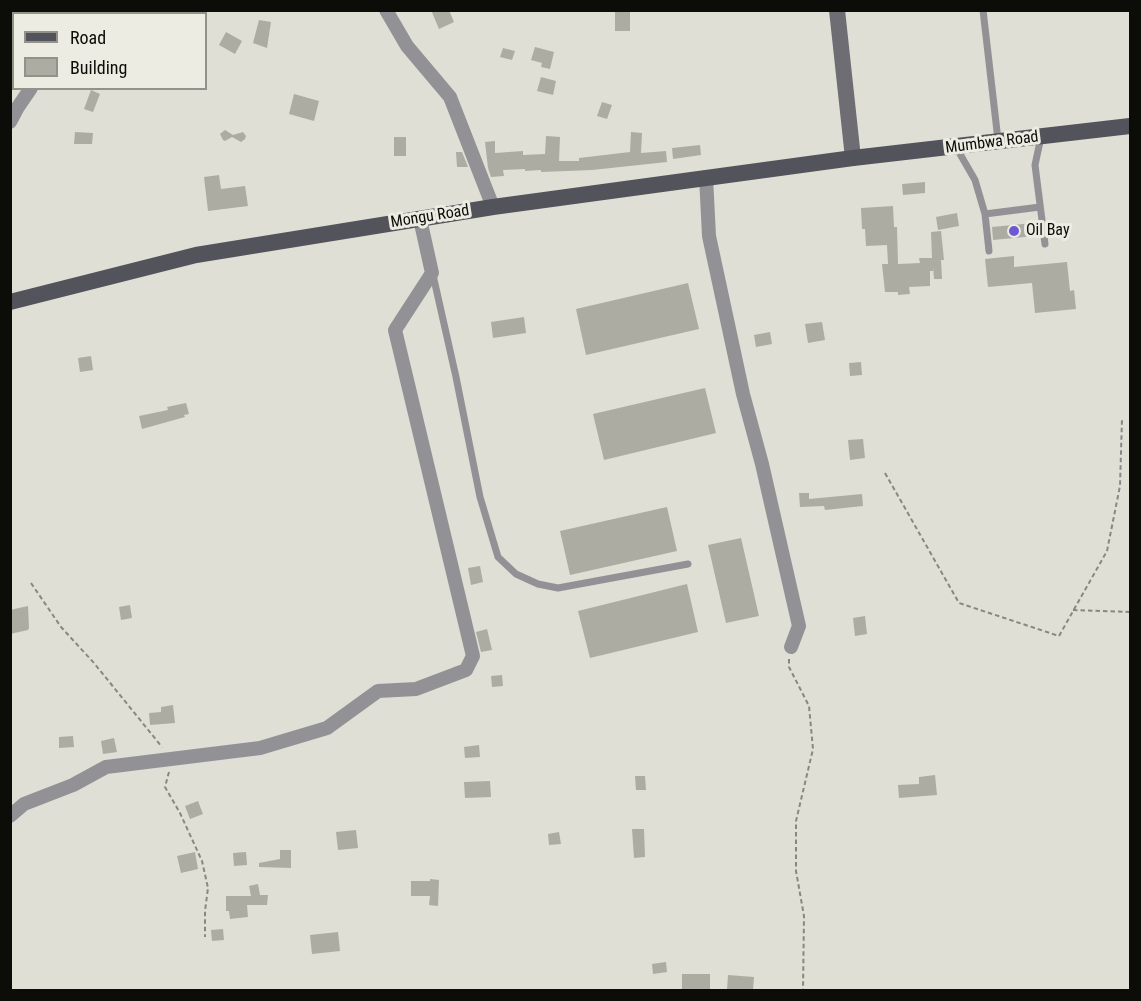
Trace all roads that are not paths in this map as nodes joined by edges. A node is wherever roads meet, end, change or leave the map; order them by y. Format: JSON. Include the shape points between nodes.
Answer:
{"nodes":[{"id":1,"x":386,"y":10,"type":"edge"},
{"id":2,"x":837,"y":10,"type":"edge"},
{"id":3,"x":983,"y":10,"type":"edge"},
{"id":4,"x":30,"y":90,"type":"edge"},
{"id":5,"x":10,"y":122,"type":"edge"},
{"id":6,"x":1131,"y":126,"type":"edge"},
{"id":7,"x":1041,"y":137,"type":"junction"},
{"id":8,"x":998,"y":142,"type":"junction"},
{"id":9,"x":956,"y":147,"type":"junction"},
{"id":10,"x":853,"y":158,"type":"junction"},
{"id":11,"x":706,"y":177,"type":"junction"},
{"id":12,"x":493,"y":207,"type":"junction"},
{"id":13,"x":1040,"y":207,"type":"junction"},
{"id":14,"x":985,"y":214,"type":"junction"},
{"id":15,"x":420,"y":219,"type":"junction"},
{"id":16,"x":1045,"y":243,"type":"dead end"},
{"id":17,"x":989,"y":251,"type":"dead end"},
{"id":18,"x":432,"y":273,"type":"junction"},
{"id":19,"x":10,"y":302,"type":"edge"},
{"id":20,"x":688,"y":564,"type":"dead end"},
{"id":21,"x":791,"y":647,"type":"road end"},
{"id":22,"x":10,"y":816,"type":"edge"}],
"edges":[{"from":1,"to":12,"type":"street","via":[[406,46],[450,97]]},
{"from":2,"to":10,"type":"main road"},
{"from":3,"to":8,"type":"lane"},
{"from":4,"to":5,"type":"street"},
{"from":6,"to":7,"type":"main road","name":"Mumbwa Road"},
{"from":7,"to":8,"type":"main road","name":"Mumbwa Road"},
{"from":7,"to":13,"type":"lane","via":[[1035,165]]},
{"from":8,"to":9,"type":"main road","name":"Mumbwa Road"},
{"from":9,"to":10,"type":"main road","name":"Mumbwa Road"},
{"from":9,"to":14,"type":"lane","via":[[975,180]]},
{"from":10,"to":11,"type":"main road","name":"Mongu Road"},
{"from":11,"to":12,"type":"main road","name":"Mongu Road"},
{"from":11,"to":21,"type":"street","via":[[709,237],[799,626]]},
{"from":12,"to":15,"type":"main road","name":"Mongu Road"},
{"from":13,"to":14,"type":"lane"},
{"from":13,"to":16,"type":"lane"},
{"from":14,"to":17,"type":"lane"},
{"from":15,"to":18,"type":"street"},
{"from":15,"to":19,"type":"main road","name":"Mongu Road","via":[[196,255]]},
{"from":18,"to":20,"type":"lane","via":[[480,498],[498,557],[516,574],[558,588]]},
{"from":18,"to":22,"type":"street","via":[[395,330],[472,656],[466,670],[416,689],[378,692],[327,728],[260,748],[106,767],[24,804]]}]}
